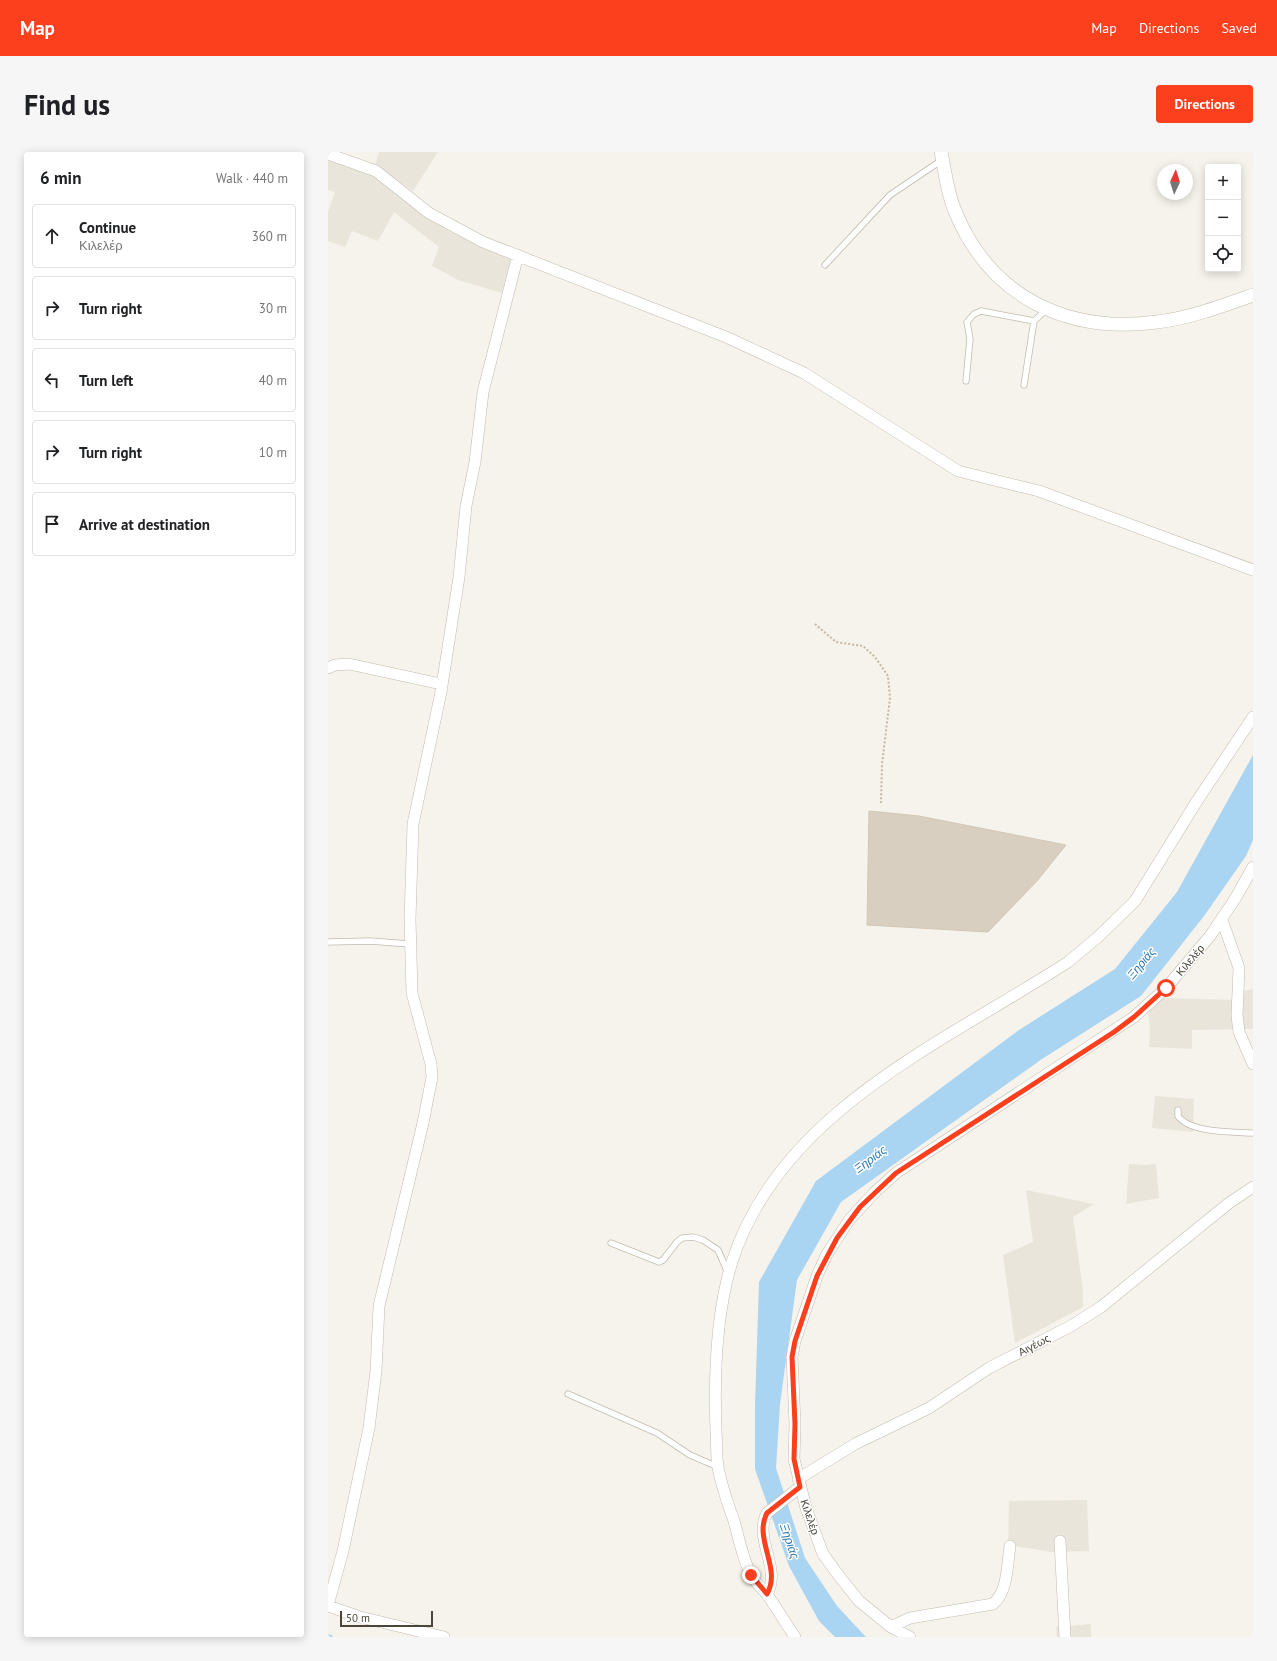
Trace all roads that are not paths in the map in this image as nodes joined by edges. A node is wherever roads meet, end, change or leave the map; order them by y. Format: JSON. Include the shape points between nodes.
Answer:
{"nodes":[{"id":1,"x":328,"y":154,"type":"edge"},
{"id":2,"x":942,"y":156,"type":"edge"},
{"id":3,"x":518,"y":255,"type":"junction"},
{"id":4,"x":825,"y":265,"type":"dead end"},
{"id":5,"x":1253,"y":295,"type":"edge"},
{"id":6,"x":1047,"y":309,"type":"junction"},
{"id":7,"x":1034,"y":321,"type":"junction"},
{"id":8,"x":966,"y":381,"type":"dead end"},
{"id":9,"x":1024,"y":385,"type":"dead end"},
{"id":10,"x":1253,"y":570,"type":"edge"},
{"id":11,"x":328,"y":668,"type":"edge"},
{"id":12,"x":441,"y":684,"type":"junction"},
{"id":13,"x":1253,"y":717,"type":"edge"},
{"id":14,"x":1253,"y":867,"type":"edge"},
{"id":15,"x":1222,"y":920,"type":"junction"},
{"id":16,"x":328,"y":942,"type":"edge"},
{"id":17,"x":410,"y":944,"type":"junction"},
{"id":18,"x":1253,"y":1064,"type":"edge"},
{"id":19,"x":1178,"y":1110,"type":"dead end"},
{"id":20,"x":1253,"y":1133,"type":"edge"},
{"id":21,"x":1253,"y":1187,"type":"edge"},
{"id":22,"x":611,"y":1243,"type":"dead end"},
{"id":23,"x":729,"y":1275,"type":"junction"},
{"id":24,"x":568,"y":1394,"type":"dead end"},
{"id":25,"x":714,"y":1466,"type":"junction"},
{"id":26,"x":799,"y":1483,"type":"junction"},
{"id":27,"x":1060,"y":1541,"type":"dead end"},
{"id":28,"x":1010,"y":1546,"type":"dead end"},
{"id":29,"x":767,"y":1594,"type":"junction"},
{"id":30,"x":328,"y":1606,"type":"edge"},
{"id":31,"x":891,"y":1627,"type":"junction"},
{"id":32,"x":444,"y":1637,"type":"edge"},
{"id":33,"x":795,"y":1637,"type":"edge"},
{"id":34,"x":910,"y":1637,"type":"edge"},
{"id":35,"x":1065,"y":1637,"type":"edge"}],
"edges":[{"from":1,"to":3,"type":"street","via":[[376,171],[442,221],[483,242]]},
{"from":2,"to":4,"type":"lane","via":[[890,195]]},
{"from":2,"to":6,"type":"street","via":[[954,210],[975,251],[1000,279]]},
{"from":3,"to":10,"type":"street","via":[[726,337],[804,373],[958,471],[1039,491]]},
{"from":3,"to":12,"type":"street","via":[[483,392],[475,462],[466,506],[459,576]]},
{"from":5,"to":6,"type":"street","via":[[1184,317],[1138,324],[1083,321]]},
{"from":6,"to":7,"type":"lane"},
{"from":7,"to":8,"type":"lane","via":[[981,311],[974,314],[967,322],[970,339]]},
{"from":7,"to":9,"type":"lane"},
{"from":11,"to":12,"type":"street","via":[[349,664]]},
{"from":12,"to":17,"type":"street","via":[[435,726],[414,816]]},
{"from":13,"to":23,"type":"street","via":[[1144,887],[1125,911],[1068,962],[878,1080],[837,1112],[807,1142],[767,1191],[749,1222]]},
{"from":14,"to":15,"type":"street","name":"Κιλελέρ"},
{"from":15,"to":18,"type":"street","via":[[1239,968],[1239,1032]]},
{"from":15,"to":26,"type":"street","name":"Κιλελέρ","via":[[1170,983],[1134,1017],[909,1164],[882,1185],[850,1219],[821,1265],[795,1341],[792,1357],[794,1459]]},
{"from":16,"to":17,"type":"lane"},
{"from":17,"to":30,"type":"street","via":[[412,993],[431,1064],[432,1077],[378,1306],[376,1371],[369,1428],[343,1551]]},
{"from":19,"to":20,"type":"lane","via":[[1178,1116],[1186,1124],[1206,1129]]},
{"from":21,"to":26,"type":"street","name":"Αιγέως","via":[[1229,1203],[1101,1307],[989,1368],[929,1408],[862,1441]]},
{"from":22,"to":23,"type":"lane","via":[[659,1262],[682,1238],[693,1237],[718,1250]]},
{"from":23,"to":25,"type":"street","via":[[719,1337]]},
{"from":24,"to":25,"type":"lane","via":[[657,1433]]},
{"from":25,"to":29,"type":"street","via":[[751,1575]]},
{"from":26,"to":29,"type":"street","name":"Αιγέως","via":[[765,1517],[764,1536],[772,1578],[772,1586]]},
{"from":26,"to":31,"type":"street","name":"Κιλελέρ","via":[[823,1554],[860,1600]]},
{"from":27,"to":35,"type":"street"},
{"from":28,"to":31,"type":"street","via":[[1004,1588],[1000,1598],[993,1604],[910,1618]]},
{"from":29,"to":33,"type":"street"},
{"from":30,"to":32,"type":"street","via":[[360,1617]]},
{"from":31,"to":34,"type":"street","name":"Κιλελέρ"}]}
